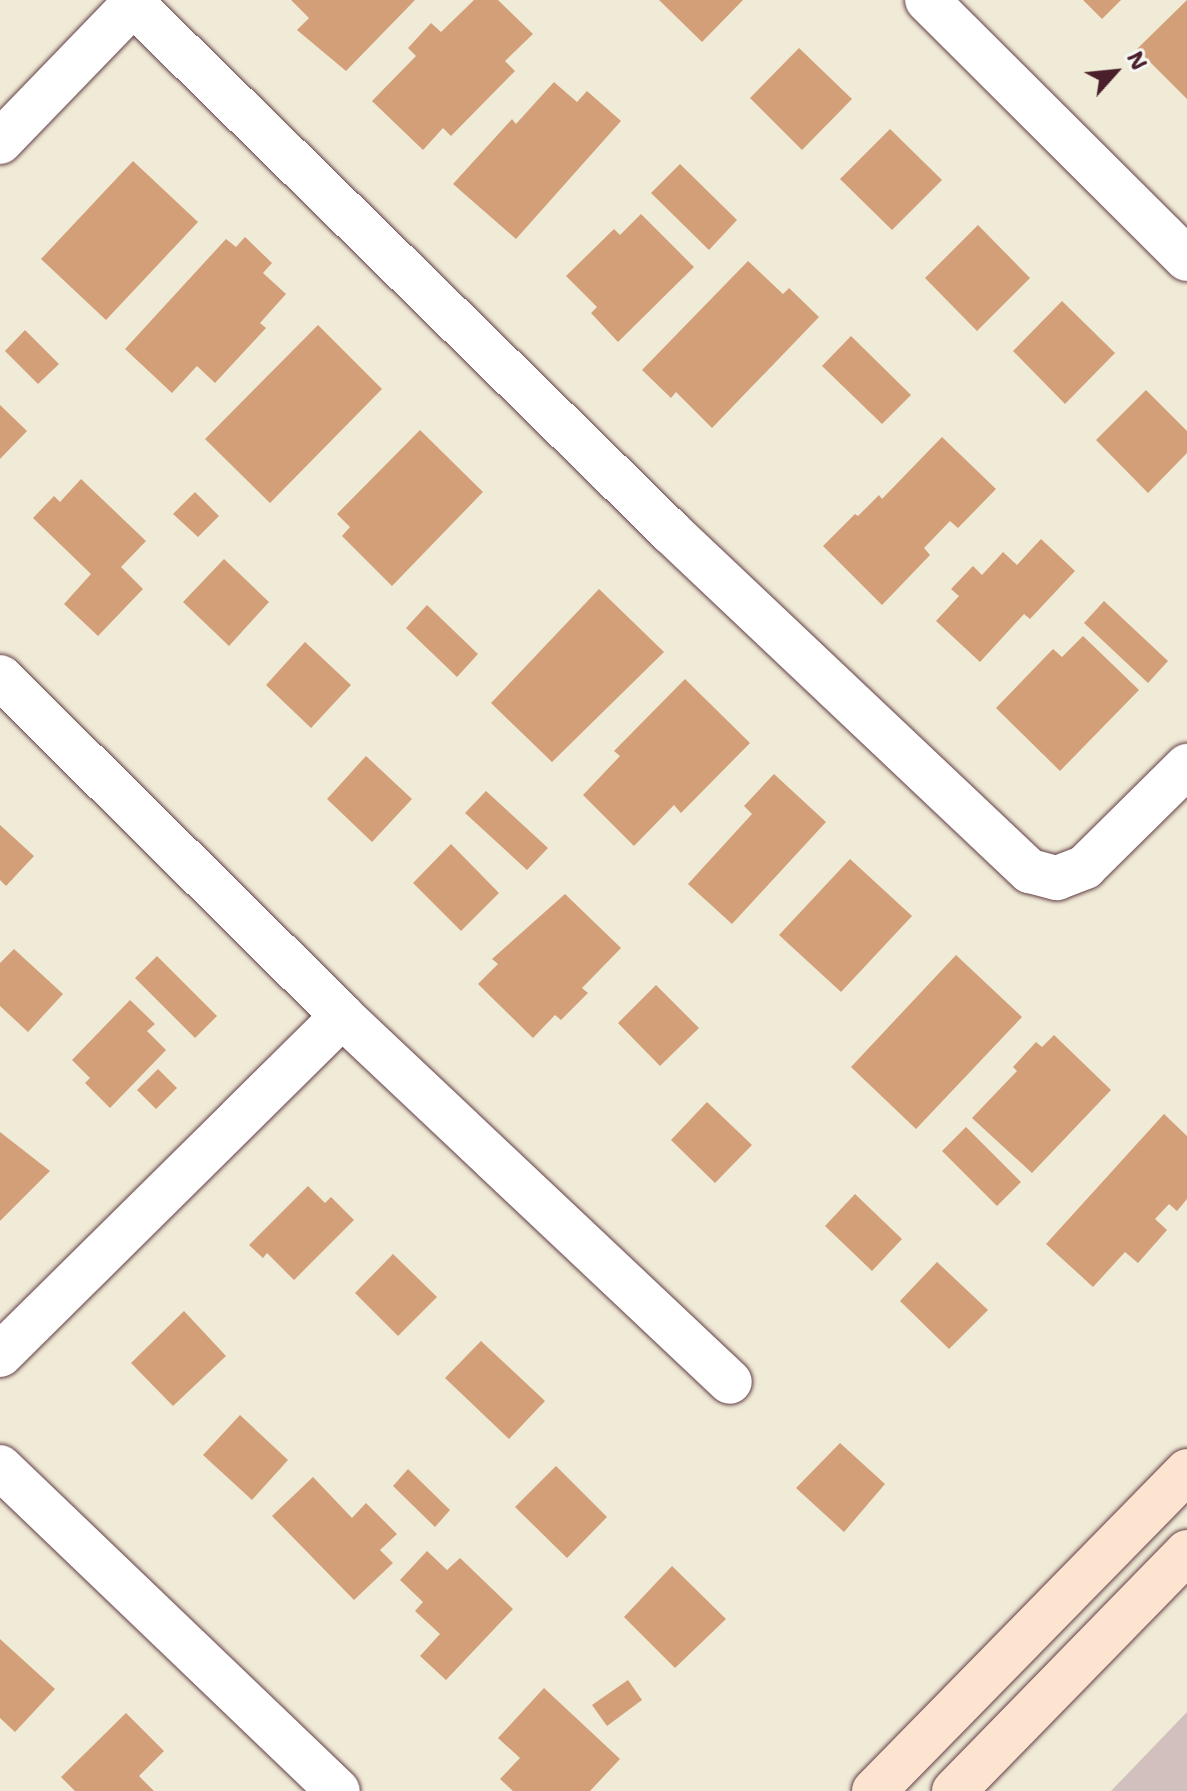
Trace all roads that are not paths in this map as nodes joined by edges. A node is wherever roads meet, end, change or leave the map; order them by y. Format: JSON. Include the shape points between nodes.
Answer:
{"nodes":[{"id":1,"x":927,"y":0,"type":"edge"},
{"id":2,"x":135,"y":2,"type":"edge"},
{"id":3,"x":0,"y":142,"type":"edge"},
{"id":4,"x":1187,"y":259,"type":"edge"},
{"id":5,"x":0,"y":677,"type":"edge"},
{"id":6,"x":1187,"y":766,"type":"edge"},
{"id":7,"x":342,"y":1016,"type":"junction"},
{"id":8,"x":0,"y":1355,"type":"edge"},
{"id":9,"x":730,"y":1382,"type":"dead end"},
{"id":10,"x":0,"y":1467,"type":"edge"},
{"id":11,"x":1187,"y":1471,"type":"edge"},
{"id":12,"x":1187,"y":1552,"type":"edge"},
{"id":13,"x":338,"y":1791,"type":"edge"},
{"id":14,"x":874,"y":1791,"type":"edge"},
{"id":15,"x":954,"y":1791,"type":"edge"}],
"edges":[{"from":1,"to":4,"type":"street"},
{"from":2,"to":3,"type":"street"},
{"from":2,"to":6,"type":"street","via":[[671,532],[1030,871],[1057,878],[1085,867]]},
{"from":5,"to":7,"type":"street"},
{"from":7,"to":8,"type":"street"},
{"from":7,"to":9,"type":"street"},
{"from":10,"to":13,"type":"street"},
{"from":11,"to":14,"type":"main road"},
{"from":12,"to":15,"type":"main road"}]}
